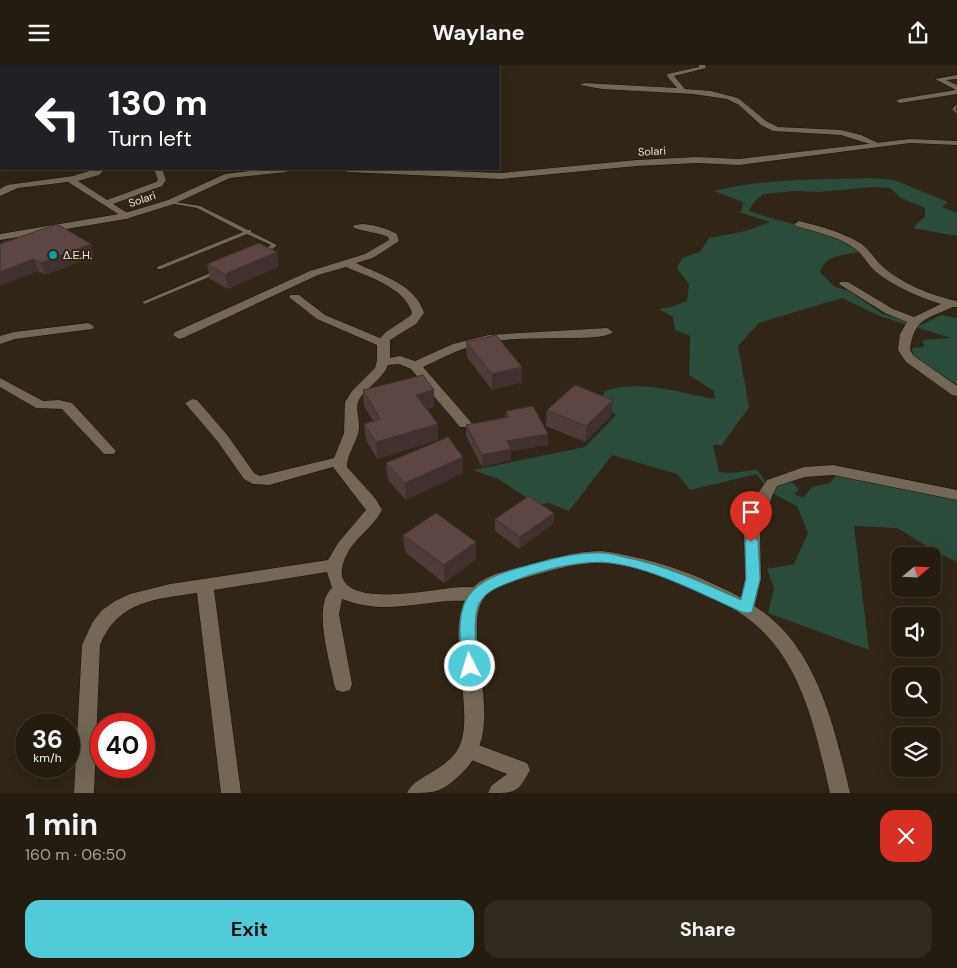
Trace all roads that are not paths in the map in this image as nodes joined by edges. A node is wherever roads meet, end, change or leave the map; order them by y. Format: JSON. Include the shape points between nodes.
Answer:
{"nodes":[{"id":1,"x":702,"y":65,"type":"edge"},
{"id":2,"x":957,"y":77,"type":"edge"},
{"id":3,"x":584,"y":85,"type":"dead end"},
{"id":4,"x":957,"y":88,"type":"edge"},
{"id":5,"x":683,"y":91,"type":"junction"},
{"id":6,"x":957,"y":92,"type":"edge"},
{"id":7,"x":900,"y":101,"type":"dead end"},
{"id":8,"x":957,"y":107,"type":"edge"},
{"id":9,"x":957,"y":113,"type":"edge"},
{"id":10,"x":957,"y":143,"type":"edge"},
{"id":11,"x":876,"y":145,"type":"junction"},
{"id":12,"x":100,"y":170,"type":"edge"},
{"id":13,"x":158,"y":170,"type":"edge"},
{"id":14,"x":278,"y":170,"type":"edge"},
{"id":15,"x":370,"y":170,"type":"edge"},
{"id":16,"x":70,"y":180,"type":"junction"},
{"id":17,"x":0,"y":193,"type":"edge"},
{"id":18,"x":171,"y":202,"type":"junction"},
{"id":19,"x":107,"y":203,"type":"junction"},
{"id":20,"x":126,"y":216,"type":"junction"},
{"id":21,"x":800,"y":224,"type":"dead end"},
{"id":22,"x":358,"y":227,"type":"dead end"},
{"id":23,"x":249,"y":231,"type":"junction"},
{"id":24,"x":0,"y":237,"type":"edge"},
{"id":25,"x":253,"y":256,"type":"edge"},
{"id":26,"x":347,"y":263,"type":"junction"},
{"id":27,"x":226,"y":267,"type":"edge"},
{"id":28,"x":159,"y":268,"type":"dead end"},
{"id":29,"x":844,"y":284,"type":"dead end"},
{"id":30,"x":295,"y":297,"type":"dead end"},
{"id":31,"x":145,"y":302,"type":"dead end"},
{"id":32,"x":954,"y":304,"type":"edge"},
{"id":33,"x":914,"y":321,"type":"junction"},
{"id":34,"x":88,"y":327,"type":"dead end"},
{"id":35,"x":608,"y":332,"type":"dead end"},
{"id":36,"x":179,"y":335,"type":"dead end"},
{"id":37,"x":0,"y":340,"type":"edge"},
{"id":38,"x":382,"y":343,"type":"junction"},
{"id":39,"x":383,"y":362,"type":"junction"},
{"id":40,"x":414,"y":366,"type":"junction"},
{"id":41,"x":0,"y":382,"type":"edge"},
{"id":42,"x":957,"y":392,"type":"edge"},
{"id":43,"x":192,"y":403,"type":"dead end"},
{"id":44,"x":465,"y":424,"type":"edge"},
{"id":45,"x":109,"y":451,"type":"dead end"},
{"id":46,"x":340,"y":461,"type":"junction"},
{"id":47,"x":957,"y":495,"type":"edge"},
{"id":48,"x":334,"y":565,"type":"junction"},
{"id":49,"x":205,"y":585,"type":"junction"},
{"id":50,"x":341,"y":589,"type":"junction"},
{"id":51,"x":478,"y":595,"type":"junction"},
{"id":52,"x":747,"y":608,"type":"junction"},
{"id":53,"x":343,"y":684,"type":"dead end"},
{"id":54,"x":468,"y":750,"type":"junction"},
{"id":55,"x":84,"y":793,"type":"edge"},
{"id":56,"x":231,"y":793,"type":"edge"},
{"id":57,"x":417,"y":793,"type":"edge"},
{"id":58,"x":498,"y":793,"type":"edge"},
{"id":59,"x":840,"y":793,"type":"edge"}],
"edges":[{"from":1,"to":5,"type":"street","via":[[701,70],[669,75]]},
{"from":2,"to":4,"type":"street","via":[[938,79]]},
{"from":3,"to":5,"type":"street"},
{"from":5,"to":11,"type":"street","via":[[733,99],[773,129],[842,131]]},
{"from":6,"to":7,"type":"street"},
{"from":8,"to":9,"type":"lane","via":[[954,109]]},
{"from":10,"to":11,"type":"street","name":"Solari","via":[[924,140]]},
{"from":11,"to":15,"type":"street","name":"Solari","via":[[738,162],[637,163],[501,176]]},
{"from":12,"to":16,"type":"street"},
{"from":13,"to":19,"type":"street","via":[[162,182],[159,184]]},
{"from":14,"to":18,"type":"street","name":"Solari","via":[[228,176]]},
{"from":16,"to":17,"type":"street","via":[[12,187]]},
{"from":16,"to":19,"type":"street"},
{"from":18,"to":20,"type":"street","name":"Solari"},
{"from":18,"to":23,"type":"lane","via":[[198,207]]},
{"from":19,"to":20,"type":"street"},
{"from":20,"to":24,"type":"street","name":"Solari"},
{"from":21,"to":32,"type":"street","via":[[849,241],[898,281]]},
{"from":22,"to":26,"type":"street","via":[[382,230],[393,236],[394,241]]},
{"from":23,"to":25,"type":"lane","via":[[274,245]]},
{"from":23,"to":28,"type":"lane"},
{"from":26,"to":36,"type":"street","via":[[314,273]]},
{"from":26,"to":38,"type":"street","via":[[408,294],[418,307],[412,322],[388,335]]},
{"from":27,"to":31,"type":"lane"},
{"from":29,"to":33,"type":"street","via":[[889,311]]},
{"from":30,"to":38,"type":"street","via":[[321,317]]},
{"from":32,"to":33,"type":"street"},
{"from":33,"to":42,"type":"street","via":[[906,334],[905,353]]},
{"from":34,"to":37,"type":"street"},
{"from":35,"to":40,"type":"street","via":[[475,341]]},
{"from":38,"to":39,"type":"street"},
{"from":39,"to":40,"type":"street","via":[[400,360]]},
{"from":39,"to":46,"type":"street","via":[[353,399],[350,411],[352,429]]},
{"from":40,"to":44,"type":"street"},
{"from":41,"to":45,"type":"street","via":[[41,405],[67,406]]},
{"from":43,"to":46,"type":"street","via":[[248,476],[258,481]]},
{"from":46,"to":48,"type":"street","via":[[344,473],[374,510],[340,552]]},
{"from":47,"to":52,"type":"street","via":[[833,470],[804,472],[772,483],[766,491],[752,532],[753,579]]},
{"from":48,"to":49,"type":"street"},
{"from":48,"to":50,"type":"street"},
{"from":49,"to":55,"type":"street","via":[[129,600],[104,617],[94,631]]},
{"from":49,"to":56,"type":"street"},
{"from":50,"to":51,"type":"street","via":[[351,598],[376,601],[460,592]]},
{"from":50,"to":53,"type":"street","via":[[334,596],[330,614]]},
{"from":51,"to":52,"type":"street","via":[[491,584],[516,574],[573,560],[602,557],[672,575]]},
{"from":51,"to":54,"type":"street","via":[[468,616],[476,727]]},
{"from":52,"to":59,"type":"street","via":[[782,641],[806,680],[820,711]]},
{"from":54,"to":57,"type":"street","via":[[449,774]]},
{"from":54,"to":58,"type":"street","via":[[520,770],[514,782]]}]}
